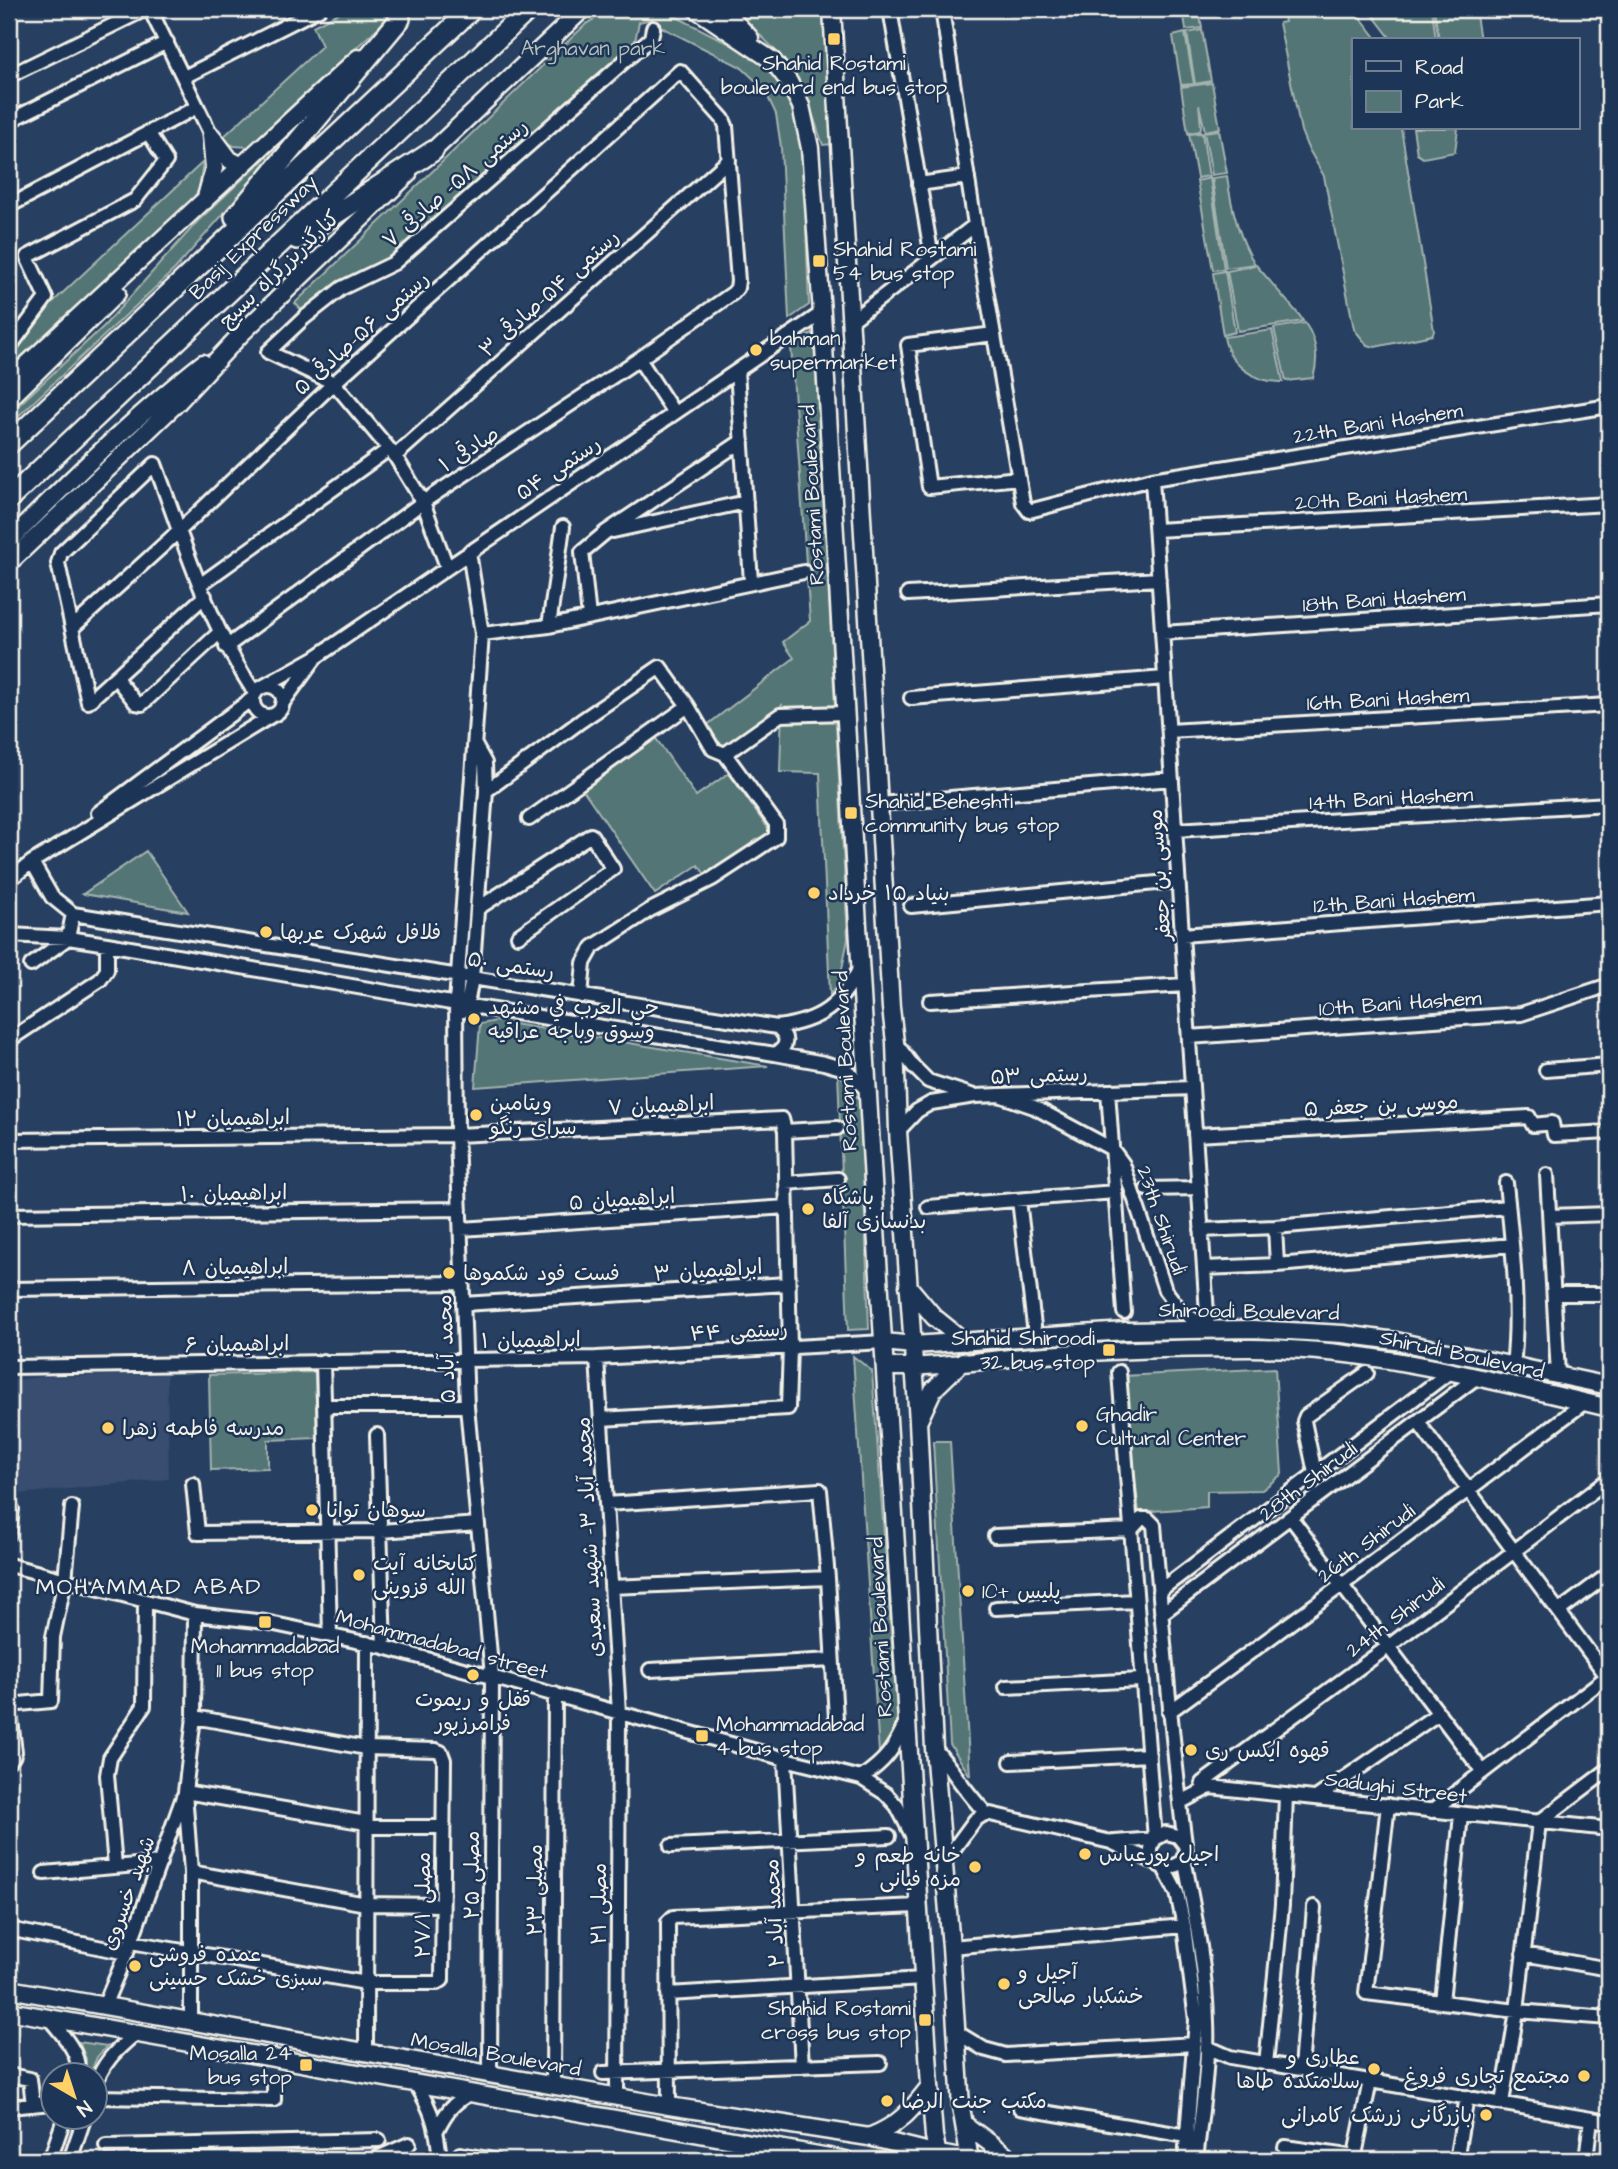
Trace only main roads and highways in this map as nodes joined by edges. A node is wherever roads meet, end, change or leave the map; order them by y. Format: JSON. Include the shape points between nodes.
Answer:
{"nodes":[{"id":1,"x":472,"y":9,"type":"edge"},
{"id":2,"x":529,"y":9,"type":"edge"},
{"id":3,"x":583,"y":9,"type":"edge"},
{"id":4,"x":696,"y":9,"type":"edge"},
{"id":5,"x":718,"y":9,"type":"edge"},
{"id":6,"x":832,"y":9,"type":"edge"},
{"id":7,"x":406,"y":14,"type":"edge"},
{"id":8,"x":773,"y":61,"type":"junction"},
{"id":9,"x":433,"y":150,"type":"junction"},
{"id":10,"x":242,"y":166,"type":"junction"},
{"id":11,"x":207,"y":199,"type":"junction"},
{"id":12,"x":258,"y":265,"type":"junction"},
{"id":13,"x":171,"y":293,"type":"junction"},
{"id":14,"x":240,"y":335,"type":"junction"},
{"id":15,"x":9,"y":381,"type":"edge"},
{"id":16,"x":9,"y":399,"type":"edge"},
{"id":17,"x":9,"y":444,"type":"edge"},
{"id":18,"x":9,"y":499,"type":"edge"},
{"id":19,"x":9,"y":541,"type":"edge"},
{"id":20,"x":9,"y":564,"type":"edge"},
{"id":21,"x":908,"y":1286,"type":"junction"},
{"id":22,"x":880,"y":1301,"type":"junction"},
{"id":23,"x":909,"y":1303,"type":"junction"},
{"id":24,"x":884,"y":1342,"type":"junction"},
{"id":25,"x":965,"y":1342,"type":"junction"},
{"id":26,"x":913,"y":1345,"type":"junction"},
{"id":27,"x":963,"y":1361,"type":"junction"},
{"id":28,"x":885,"y":1367,"type":"junction"},
{"id":29,"x":914,"y":1367,"type":"junction"},
{"id":30,"x":1609,"y":1386,"type":"edge"},
{"id":31,"x":1609,"y":1408,"type":"edge"},
{"id":32,"x":918,"y":1421,"type":"junction"},
{"id":33,"x":895,"y":1528,"type":"junction"},
{"id":34,"x":924,"y":1532,"type":"junction"},
{"id":35,"x":9,"y":1989,"type":"edge"},
{"id":36,"x":9,"y":2011,"type":"edge"},
{"id":37,"x":930,"y":2086,"type":"junction"},
{"id":38,"x":931,"y":2105,"type":"junction"},
{"id":39,"x":961,"y":2107,"type":"junction"},
{"id":40,"x":964,"y":2124,"type":"junction"},
{"id":41,"x":869,"y":2137,"type":"junction"},
{"id":42,"x":794,"y":2155,"type":"edge"},
{"id":43,"x":938,"y":2157,"type":"edge"},
{"id":44,"x":846,"y":2160,"type":"edge"},
{"id":45,"x":972,"y":2160,"type":"edge"},
{"id":46,"x":1013,"y":2160,"type":"edge"}],
"edges":[{"from":1,"to":13,"type":"highway","name":"Basij Expressway"},
{"from":2,"to":12,"type":"highway","name":"Basij Expressway"},
{"from":3,"to":9,"type":"main road","name":"کنارگذربزرگراه بسیج"},
{"from":4,"to":8,"type":"main road","name":"Rostami Boulevard"},
{"from":5,"to":8,"type":"main road"},
{"from":6,"to":21,"type":"main road"},
{"from":7,"to":10,"type":"main road"},
{"from":7,"to":13,"type":"highway"},
{"from":8,"to":22,"type":"main road","name":"Rostami Boulevard","via":[[801,106],[810,148]]},
{"from":9,"to":12,"type":"highway"},
{"from":9,"to":14,"type":"main road","name":"کنارگذربزرگراه بسیج"},
{"from":10,"to":11,"type":"main road"},
{"from":10,"to":11,"type":"main road","via":[[230,160],[211,135],[214,168]]},
{"from":11,"to":15,"type":"main road"},
{"from":11,"to":16,"type":"main road"},
{"from":12,"to":18,"type":"highway","name":"Basij Expressway"},
{"from":13,"to":17,"type":"highway","name":"Basij Expressway"},
{"from":14,"to":19,"type":"main road","via":[[161,396]]},
{"from":14,"to":20,"type":"main road","name":"کنارگذربزرگراه بسیج","via":[[177,403]]},
{"from":21,"to":23,"type":"main road"},
{"from":21,"to":25,"type":"main road","via":[[934,1317]]},
{"from":22,"to":23,"type":"main road","via":[[896,1307]]},
{"from":22,"to":24,"type":"main road","name":"Rostami Boulevard"},
{"from":23,"to":26,"type":"main road"},
{"from":24,"to":26,"type":"main road","name":"Shiroodi Boulevard"},
{"from":24,"to":28,"type":"main road","name":"Rostami Boulevard"},
{"from":25,"to":26,"type":"main road","name":"Shiroodi Boulevard"},
{"from":25,"to":30,"type":"main road","name":"Shiroodi Boulevard","via":[[1208,1329],[1343,1334]]},
{"from":26,"to":29,"type":"main road"},
{"from":27,"to":29,"type":"main road","name":"Shirudi Boulevard"},
{"from":27,"to":31,"type":"main road","name":"Shirudi Boulevard","via":[[1109,1350],[1252,1348],[1341,1353],[1451,1371]]},
{"from":27,"to":32,"type":"main road","via":[[933,1390]]},
{"from":28,"to":29,"type":"main road","name":"Shirudi Boulevard"},
{"from":28,"to":33,"type":"main road","name":"Rostami Boulevard"},
{"from":29,"to":32,"type":"main road"},
{"from":32,"to":34,"type":"main road"},
{"from":33,"to":34,"type":"main road","via":[[911,1521]]},
{"from":33,"to":37,"type":"main road","name":"Rostami Boulevard"},
{"from":34,"to":39,"type":"main road","via":[[934,1748]]},
{"from":35,"to":41,"type":"main road","name":"Mosalla Boulevard"},
{"from":36,"to":42,"type":"main road","name":"Mosalla Boulevard"},
{"from":37,"to":38,"type":"main road","name":"Rostami Boulevard"},
{"from":37,"to":41,"type":"main road","via":[[902,2120]]},
{"from":38,"to":39,"type":"main road","via":[[949,2112]]},
{"from":38,"to":43,"type":"main road","name":"Rostami Boulevard"},
{"from":39,"to":40,"type":"main road"},
{"from":40,"to":45,"type":"main road"},
{"from":40,"to":46,"type":"main road"},
{"from":41,"to":43,"type":"main road","name":"Mosalla Boulevard"},
{"from":42,"to":44,"type":"main road","name":"Mosalla Boulevard"},
{"from":43,"to":45,"type":"main road","name":"Mosalla Boulevard"}]}
